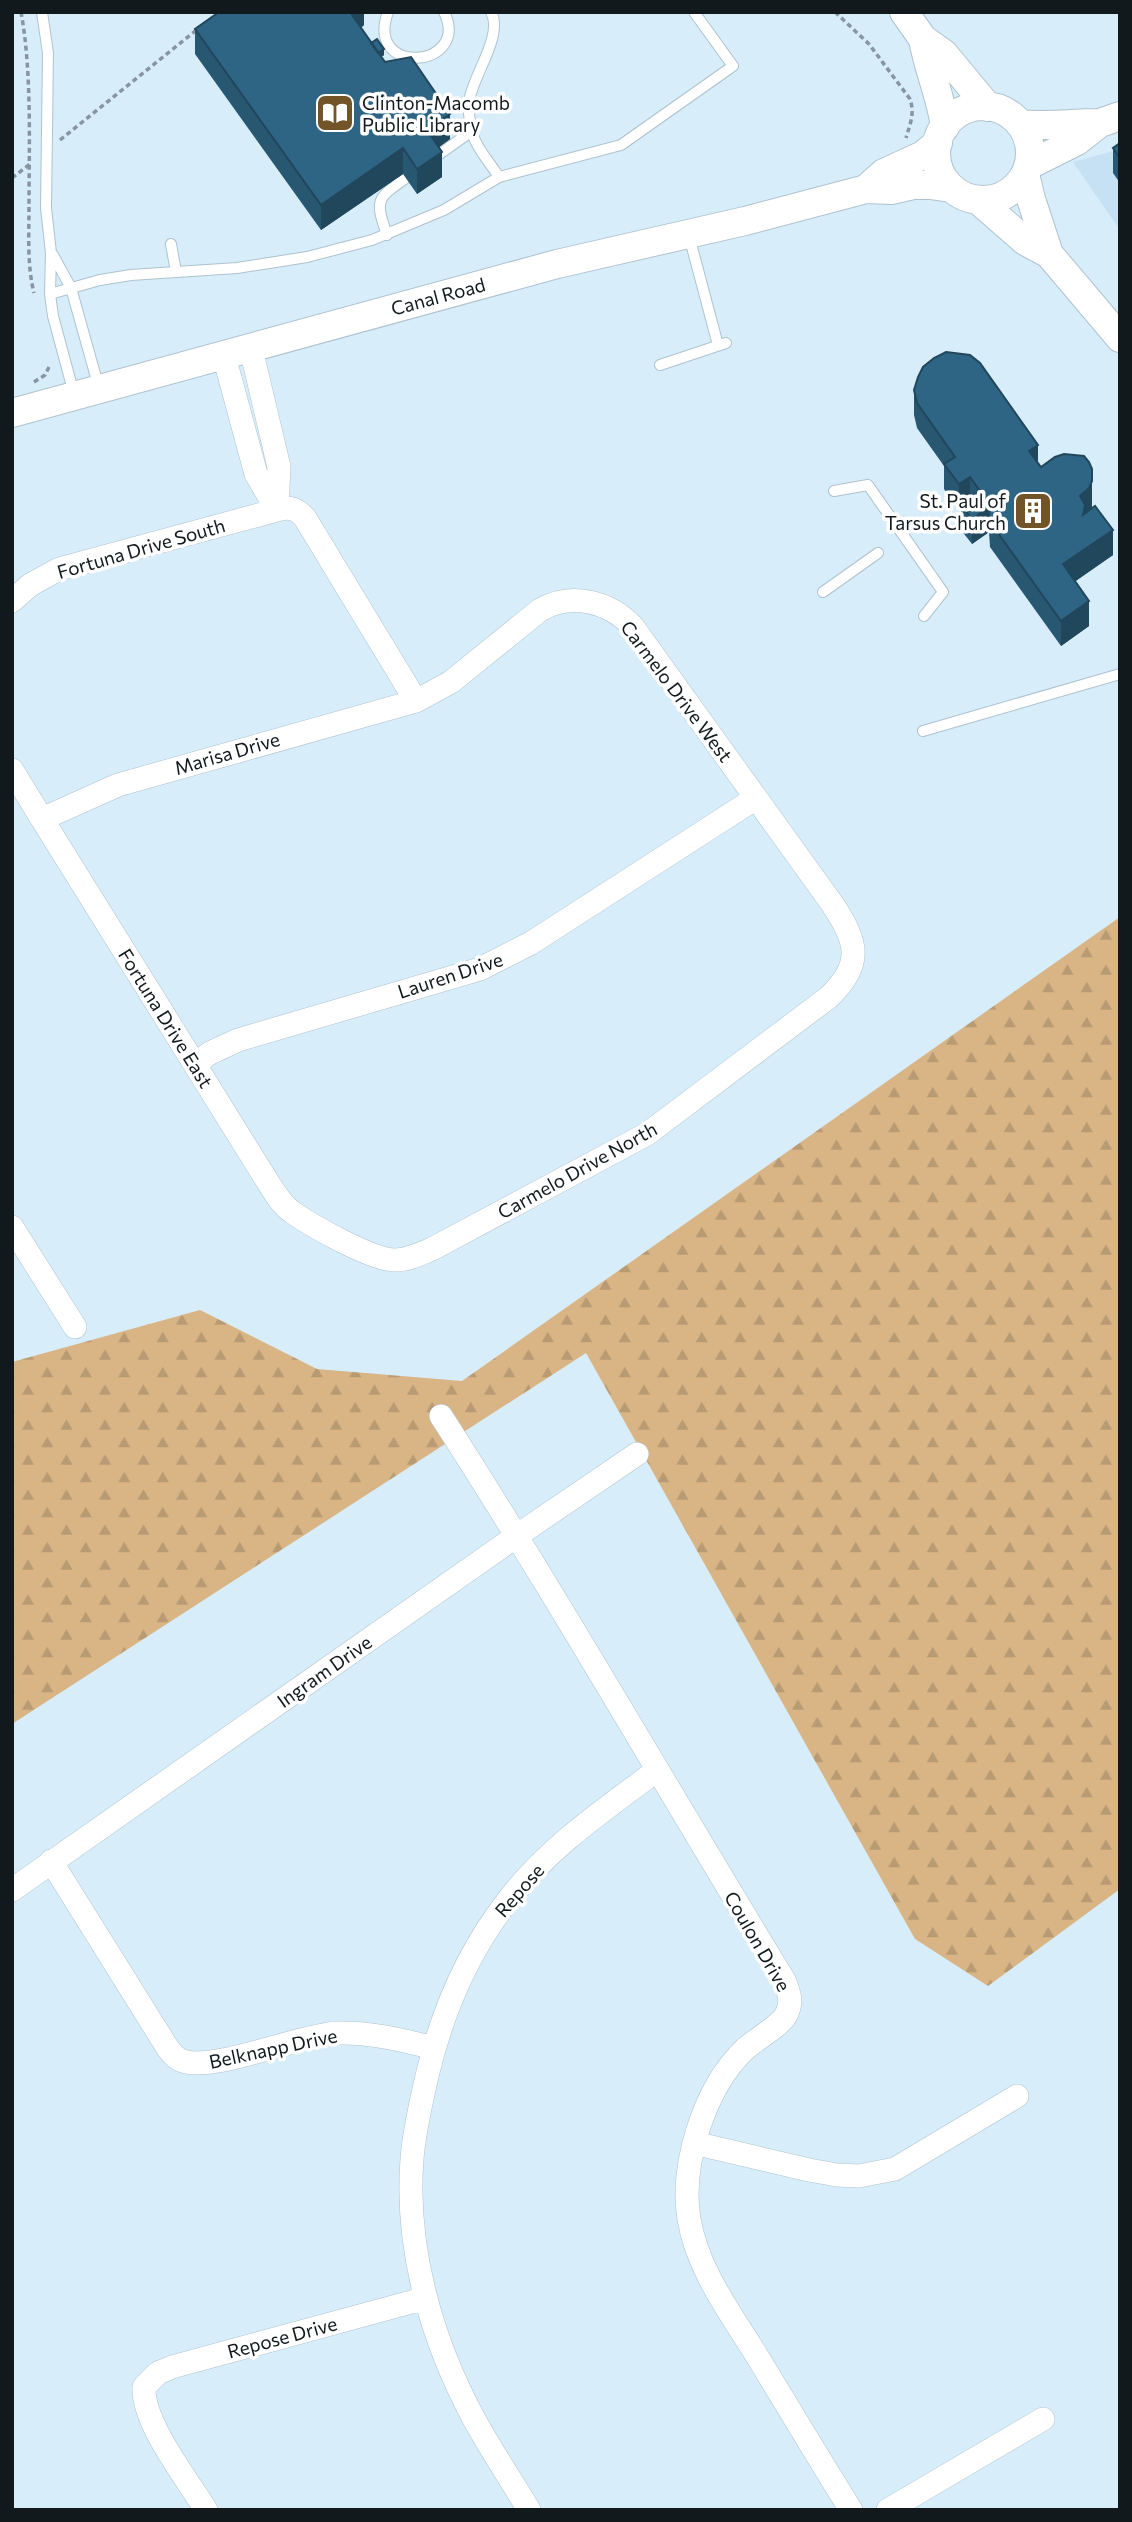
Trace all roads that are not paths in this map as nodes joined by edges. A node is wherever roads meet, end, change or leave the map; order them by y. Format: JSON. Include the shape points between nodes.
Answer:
{"nodes":[{"id":1,"x":42,"y":12,"type":"edge"},
{"id":2,"x":388,"y":12,"type":"edge"},
{"id":3,"x":444,"y":12,"type":"edge"},
{"id":4,"x":491,"y":12,"type":"edge"},
{"id":5,"x":695,"y":12,"type":"edge"},
{"id":6,"x":904,"y":12,"type":"edge"},
{"id":7,"x":923,"y":39,"type":"junction"},
{"id":8,"x":988,"y":107,"type":"junction"},
{"id":9,"x":1110,"y":120,"type":"edge"},
{"id":10,"x":1020,"y":124,"type":"junction"},
{"id":11,"x":472,"y":131,"type":"junction"},
{"id":12,"x":941,"y":134,"type":"junction"},
{"id":13,"x":430,"y":160,"type":"edge"},
{"id":14,"x":1027,"y":169,"type":"junction"},
{"id":15,"x":499,"y":177,"type":"junction"},
{"id":16,"x":406,"y":178,"type":"dead end"},
{"id":17,"x":951,"y":188,"type":"junction"},
{"id":18,"x":866,"y":189,"type":"junction"},
{"id":19,"x":978,"y":200,"type":"junction"},
{"id":20,"x":689,"y":234,"type":"junction"},
{"id":21,"x":387,"y":235,"type":"junction"},
{"id":22,"x":171,"y":244,"type":"dead end"},
{"id":23,"x":51,"y":253,"type":"junction"},
{"id":24,"x":1049,"y":254,"type":"junction"},
{"id":25,"x":176,"y":272,"type":"junction"},
{"id":26,"x":71,"y":288,"type":"junction"},
{"id":27,"x":50,"y":294,"type":"junction"},
{"id":28,"x":1120,"y":338,"type":"edge"},
{"id":29,"x":251,"y":349,"type":"junction"},
{"id":30,"x":224,"y":356,"type":"junction"},
{"id":31,"x":660,"y":365,"type":"dead end"},
{"id":32,"x":87,"y":393,"type":"junction"},
{"id":33,"x":12,"y":414,"type":"edge"},
{"id":34,"x":834,"y":491,"type":"dead end"},
{"id":35,"x":277,"y":510,"type":"junction"},
{"id":36,"x":878,"y":553,"type":"dead end"},
{"id":37,"x":823,"y":592,"type":"dead end"},
{"id":38,"x":12,"y":601,"type":"edge"},
{"id":39,"x":924,"y":616,"type":"dead end"},
{"id":40,"x":1120,"y":674,"type":"edge"},
{"id":41,"x":416,"y":701,"type":"junction"},
{"id":42,"x":923,"y":731,"type":"dead end"},
{"id":43,"x":12,"y":770,"type":"edge"},
{"id":44,"x":756,"y":798,"type":"junction"},
{"id":45,"x":42,"y":820,"type":"junction"},
{"id":46,"x":851,"y":968,"type":"joint"},
{"id":47,"x":195,"y":1064,"type":"junction"},
{"id":48,"x":16,"y":1239,"type":"edge"},
{"id":49,"x":345,"y":1242,"type":"joint"},
{"id":50,"x":75,"y":1327,"type":"dead end"},
{"id":51,"x":441,"y":1416,"type":"dead end"},
{"id":52,"x":637,"y":1454,"type":"dead end"},
{"id":53,"x":518,"y":1535,"type":"junction"},
{"id":54,"x":656,"y":1771,"type":"junction"},
{"id":55,"x":51,"y":1861,"type":"junction"},
{"id":56,"x":12,"y":1890,"type":"edge"},
{"id":57,"x":434,"y":2048,"type":"junction"},
{"id":58,"x":1017,"y":2096,"type":"dead end"},
{"id":59,"x":694,"y":2143,"type":"junction"},
{"id":60,"x":426,"y":2298,"type":"junction"},
{"id":61,"x":1042,"y":2419,"type":"dead end"},
{"id":62,"x":206,"y":2510,"type":"edge"},
{"id":63,"x":529,"y":2510,"type":"edge"},
{"id":64,"x":851,"y":2510,"type":"edge"},
{"id":65,"x":888,"y":2510,"type":"edge"}],
"edges":[{"from":1,"to":23,"type":"lane","via":[[48,53],[46,208]]},
{"from":2,"to":3,"type":"lane","via":[[384,22],[388,43],[414,60],[425,59],[442,47],[449,27]]},
{"from":4,"to":11,"type":"lane","via":[[494,32],[469,101]]},
{"from":5,"to":15,"type":"lane","via":[[733,66],[621,145]]},
{"from":6,"to":7,"type":"street"},
{"from":7,"to":8,"type":"street","via":[[944,54]]},
{"from":7,"to":12,"type":"street","via":[[927,65],[939,92]]},
{"from":8,"to":10,"type":"street","via":[[1011,115]]},
{"from":8,"to":12,"type":"street","via":[[957,115]]},
{"from":9,"to":10,"type":"street","via":[[1045,127]]},
{"from":9,"to":14,"type":"street"},
{"from":10,"to":14,"type":"street","via":[[1029,144]]},
{"from":11,"to":13,"type":"lane"},
{"from":11,"to":15,"type":"lane"},
{"from":12,"to":17,"type":"street","via":[[937,159]]},
{"from":12,"to":18,"type":"street","name":"Canal Road","via":[[909,162],[884,173]]},
{"from":14,"to":19,"type":"street","via":[[1006,194]]},
{"from":14,"to":24,"type":"street","via":[[1031,199]]},
{"from":15,"to":21,"type":"lane","via":[[444,210]]},
{"from":16,"to":21,"type":"lane","via":[[383,194],[379,205]]},
{"from":17,"to":18,"type":"street","name":"Canal Road"},
{"from":17,"to":19,"type":"street"},
{"from":18,"to":20,"type":"street","name":"Canal Road"},
{"from":19,"to":24,"type":"street","via":[[1025,241]]},
{"from":20,"to":29,"type":"street","name":"Canal Road","via":[[545,267]]},
{"from":20,"to":31,"type":"lane","via":[[722,344]]},
{"from":21,"to":25,"type":"lane","via":[[307,257]]},
{"from":22,"to":25,"type":"lane"},
{"from":23,"to":26,"type":"lane"},
{"from":23,"to":27,"type":"lane"},
{"from":24,"to":28,"type":"street"},
{"from":25,"to":26,"type":"lane"},
{"from":26,"to":27,"type":"lane"},
{"from":26,"to":32,"type":"lane"},
{"from":27,"to":32,"type":"lane","via":[[53,316]]},
{"from":29,"to":30,"type":"street","name":"Canal Road"},
{"from":29,"to":35,"type":"street","via":[[279,467]]},
{"from":30,"to":32,"type":"street","name":"Canal Road"},
{"from":30,"to":35,"type":"street","via":[[256,474]]},
{"from":32,"to":33,"type":"street","name":"Canal Road"},
{"from":34,"to":39,"type":"lane","via":[[868,485],[943,592]]},
{"from":35,"to":38,"type":"street","name":"Fortuna Drive South","via":[[59,569]]},
{"from":35,"to":41,"type":"street","via":[[291,508],[305,518]]},
{"from":36,"to":37,"type":"lane"},
{"from":40,"to":42,"type":"lane"},
{"from":41,"to":44,"type":"street","name":"Carmelo Drive West","via":[[451,682],[548,605],[572,600],[597,604],[633,627]]},
{"from":41,"to":45,"type":"street","name":"Marisa Drive","via":[[118,785]]},
{"from":43,"to":45,"type":"street","name":"Fortuna Drive East"},
{"from":44,"to":46,"type":"street","name":"Carmelo Drive West","via":[[848,926],[853,946]]},
{"from":44,"to":47,"type":"street","name":"Lauren Drive","via":[[498,961],[238,1040]]},
{"from":45,"to":47,"type":"street","name":"Fortuna Drive East"},
{"from":46,"to":49,"type":"street","name":"Carmelo Drive North","via":[[830,997],[658,1126],[571,1176],[419,1255],[382,1258]]},
{"from":47,"to":49,"type":"street","name":"Fortuna Drive East","via":[[283,1204]]},
{"from":48,"to":50,"type":"street"},
{"from":51,"to":53,"type":"street","name":"Coulon Drive"},
{"from":52,"to":53,"type":"street","name":"Ingram Drive"},
{"from":53,"to":54,"type":"street","name":"Coulon Drive"},
{"from":53,"to":55,"type":"street","name":"Ingram Drive"},
{"from":54,"to":57,"type":"street","name":"Repose","via":[[556,1848],[510,1897],[474,1949],[448,2004]]},
{"from":54,"to":59,"type":"street","name":"Coulon Drive","via":[[790,1995],[784,2019],[743,2051],[720,2079]]},
{"from":55,"to":56,"type":"street","name":"Ingram Drive"},
{"from":55,"to":57,"type":"street","name":"Belknapp Drive","via":[[167,2047],[183,2062],[219,2061],[335,2033],[360,2033]]},
{"from":57,"to":60,"type":"street","name":"Repose","via":[[416,2123],[411,2185],[412,2224]]},
{"from":58,"to":59,"type":"street","via":[[895,2169],[859,2176],[809,2170]]},
{"from":59,"to":64,"type":"street","name":"Coulon Drive","via":[[688,2217],[703,2263]]},
{"from":60,"to":62,"type":"street","name":"Repose Drive","via":[[158,2373],[145,2387],[146,2409]]},
{"from":60,"to":63,"type":"street","name":"Repose","via":[[464,2398]]},
{"from":61,"to":65,"type":"street"}]}
